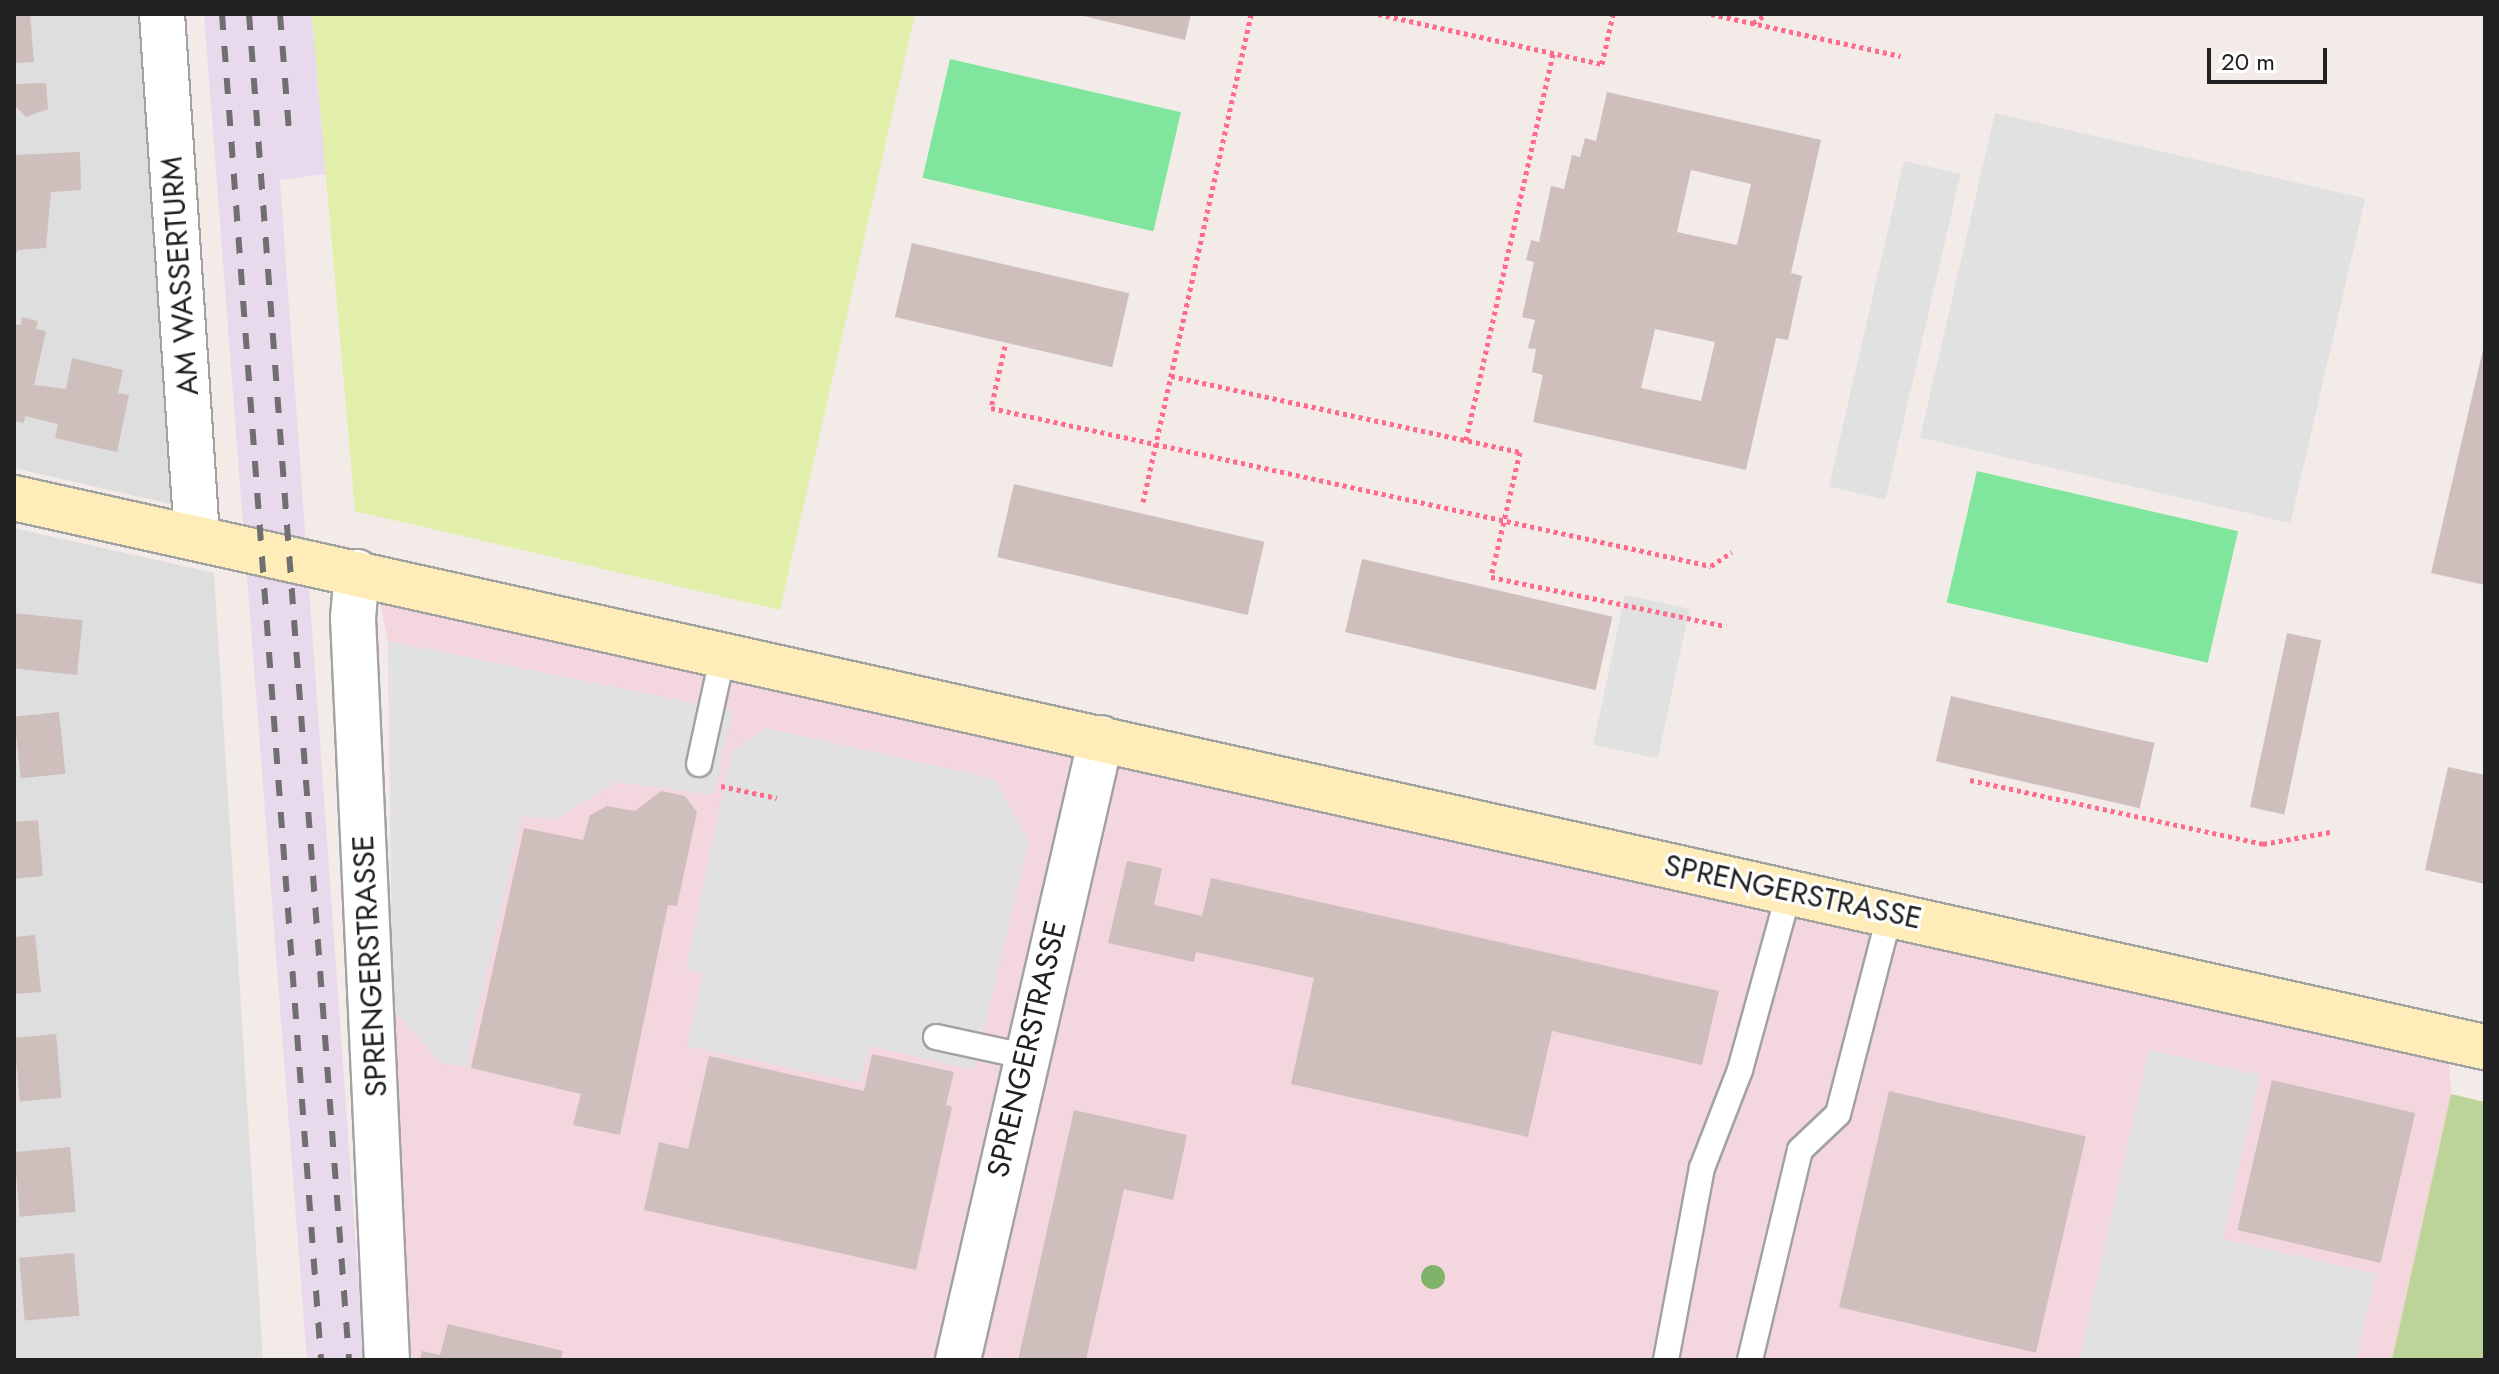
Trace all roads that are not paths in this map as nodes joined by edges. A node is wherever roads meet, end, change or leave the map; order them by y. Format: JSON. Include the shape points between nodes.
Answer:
{"nodes":[{"id":1,"x":162,"y":14,"type":"edge"},
{"id":2,"x":14,"y":498,"type":"edge"},
{"id":3,"x":197,"y":537,"type":"junction"},
{"id":4,"x":357,"y":572,"type":"junction"},
{"id":5,"x":723,"y":654,"type":"junction"},
{"id":6,"x":1101,"y":738,"type":"junction"},
{"id":7,"x":699,"y":764,"type":"road end"},
{"id":8,"x":1789,"y":892,"type":"junction"},
{"id":9,"x":1890,"y":913,"type":"junction"},
{"id":10,"x":936,"y":1037,"type":"dead end"},
{"id":11,"x":2485,"y":1047,"type":"edge"},
{"id":12,"x":1024,"y":1056,"type":"junction"},
{"id":13,"x":387,"y":1360,"type":"edge"},
{"id":14,"x":958,"y":1360,"type":"edge"},
{"id":15,"x":1666,"y":1360,"type":"edge"},
{"id":16,"x":1750,"y":1360,"type":"edge"}],
"edges":[{"from":1,"to":3,"type":"street","name":"AM WASSERTURM"},
{"from":2,"to":3,"type":"street","name":"SPRENGERSTRASSE"},
{"from":3,"to":4,"type":"street","name":"SPRENGERSTRASSE"},
{"from":4,"to":5,"type":"street","name":"SPRENGERSTRASSE"},
{"from":4,"to":13,"type":"street","name":"SPRENGERSTRASSE","via":[[353,618]]},
{"from":5,"to":6,"type":"street","name":"SPRENGERSTRASSE"},
{"from":5,"to":7,"type":"lane"},
{"from":6,"to":8,"type":"street","name":"SPRENGERSTRASSE"},
{"from":6,"to":12,"type":"street","name":"SPRENGERSTRASSE"},
{"from":8,"to":9,"type":"street","name":"SPRENGERSTRASSE"},
{"from":8,"to":15,"type":"lane","via":[[1740,1070],[1702,1168]]},
{"from":9,"to":11,"type":"street","name":"SPRENGERSTRASSE"},
{"from":9,"to":16,"type":"lane","via":[[1838,1114],[1800,1150]]},
{"from":10,"to":12,"type":"lane"},
{"from":12,"to":14,"type":"street","name":"SPRENGERSTRASSE"}]}
